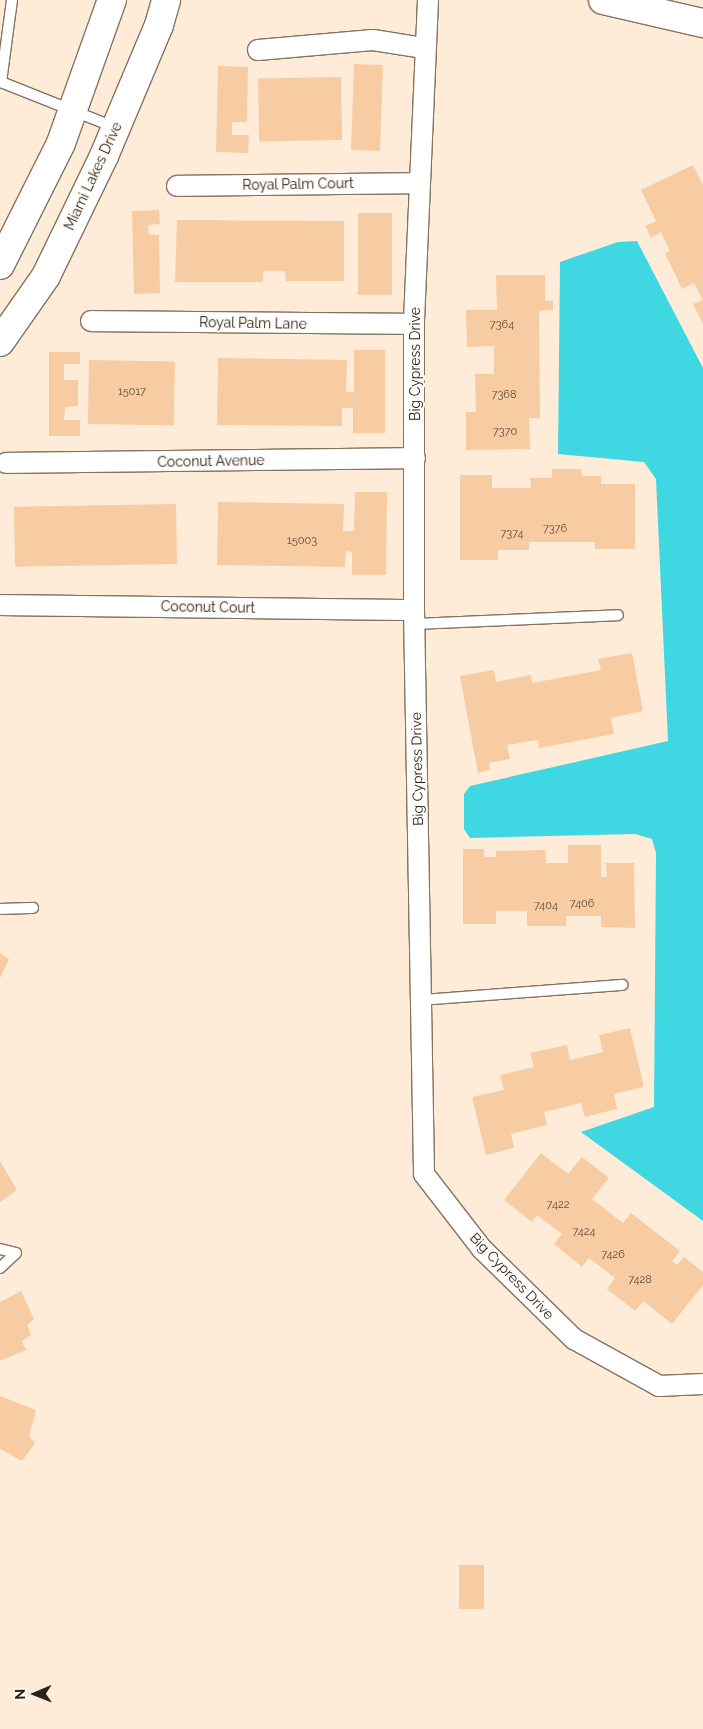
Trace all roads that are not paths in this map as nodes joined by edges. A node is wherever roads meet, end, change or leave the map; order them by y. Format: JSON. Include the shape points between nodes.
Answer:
{"nodes":[{"id":1,"x":12,"y":0,"type":"edge"},
{"id":2,"x":112,"y":0,"type":"edge"},
{"id":3,"x":166,"y":0,"type":"edge"},
{"id":4,"x":428,"y":0,"type":"edge"},
{"id":5,"x":603,"y":0,"type":"edge"},
{"id":6,"x":703,"y":23,"type":"edge"},
{"id":7,"x":424,"y":48,"type":"junction"},
{"id":8,"x":258,"y":50,"type":"dead end"},
{"id":9,"x":0,"y":84,"type":"edge"},
{"id":10,"x":72,"y":109,"type":"junction"},
{"id":11,"x":115,"y":128,"type":"junction"},
{"id":12,"x":419,"y":183,"type":"junction"},
{"id":13,"x":177,"y":186,"type":"dead end"},
{"id":14,"x":0,"y":265,"type":"edge"},
{"id":15,"x":91,"y":321,"type":"dead end"},
{"id":16,"x":414,"y":324,"type":"junction"},
{"id":17,"x":0,"y":342,"type":"edge"},
{"id":18,"x":415,"y":458,"type":"junction"},
{"id":19,"x":6,"y":463,"type":"dead end"},
{"id":20,"x":1,"y":605,"type":"edge"},
{"id":21,"x":618,"y":615,"type":"dead end"},
{"id":22,"x":414,"y":617,"type":"junction"},
{"id":23,"x":33,"y":908,"type":"dead end"},
{"id":24,"x":0,"y":909,"type":"edge"},
{"id":25,"x":622,"y":985,"type":"dead end"},
{"id":26,"x":421,"y":1000,"type":"junction"},
{"id":27,"x":0,"y":1249,"type":"edge"},
{"id":28,"x":0,"y":1268,"type":"edge"},
{"id":29,"x":703,"y":1384,"type":"edge"}],
"edges":[{"from":1,"to":9,"type":"lane"},
{"from":2,"to":10,"type":"main road"},
{"from":3,"to":11,"type":"main road","name":"Miami Lakes Drive","via":[[159,25]]},
{"from":4,"to":7,"type":"street","name":"Big Cypress Drive"},
{"from":5,"to":6,"type":"main road"},
{"from":7,"to":8,"type":"street","via":[[373,40]]},
{"from":7,"to":12,"type":"street","name":"Big Cypress Drive"},
{"from":9,"to":10,"type":"lane"},
{"from":10,"to":11,"type":"lane"},
{"from":10,"to":14,"type":"main road","via":[[61,143]]},
{"from":11,"to":17,"type":"main road","name":"Miami Lakes Drive","via":[[46,276]]},
{"from":12,"to":13,"type":"street","name":"Royal Palm Court"},
{"from":12,"to":16,"type":"street","name":"Big Cypress Drive"},
{"from":15,"to":16,"type":"street","name":"Royal Palm Lane"},
{"from":16,"to":18,"type":"street","name":"Big Cypress Drive"},
{"from":18,"to":19,"type":"street","name":"Coconut Avenue"},
{"from":18,"to":22,"type":"street","name":"Big Cypress Drive"},
{"from":20,"to":22,"type":"street","name":"Coconut Court"},
{"from":21,"to":22,"type":"lane"},
{"from":22,"to":26,"type":"street","name":"Big Cypress Drive"},
{"from":23,"to":24,"type":"lane"},
{"from":25,"to":26,"type":"lane"},
{"from":26,"to":29,"type":"street","name":"Big Cypress Drive","via":[[424,1174],[482,1249],[574,1339],[659,1386]]},
{"from":27,"to":28,"type":"lane","via":[[16,1253]]}]}
